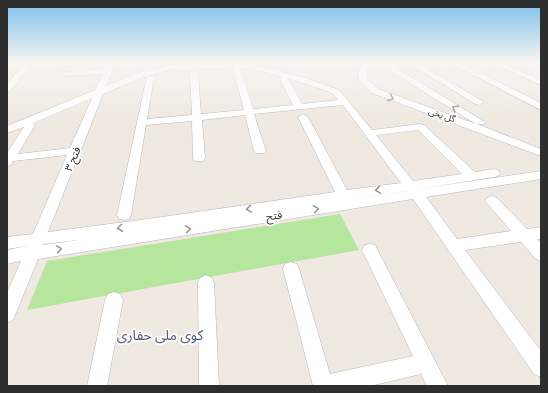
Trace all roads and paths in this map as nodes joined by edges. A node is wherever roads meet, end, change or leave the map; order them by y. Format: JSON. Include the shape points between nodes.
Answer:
{"nodes":[{"id":1,"x":14,"y":81,"type":"edge"},
{"id":2,"x":104,"y":81,"type":"edge"},
{"id":3,"x":125,"y":81,"type":"edge"},
{"id":4,"x":149,"y":81,"type":"edge"},
{"id":5,"x":194,"y":81,"type":"edge"},
{"id":6,"x":240,"y":81,"type":"edge"},
{"id":7,"x":285,"y":81,"type":"edge"},
{"id":8,"x":307,"y":81,"type":"edge"},
{"id":9,"x":364,"y":81,"type":"edge"},
{"id":10,"x":414,"y":81,"type":"edge"},
{"id":11,"x":430,"y":81,"type":"edge"},
{"id":12,"x":444,"y":81,"type":"edge"},
{"id":13,"x":490,"y":81,"type":"edge"},
{"id":14,"x":418,"y":84,"type":"junction"},
{"id":15,"x":7,"y":89,"type":"edge"},
{"id":16,"x":100,"y":92,"type":"junction"},
{"id":17,"x":345,"y":102,"type":"junction"},
{"id":18,"x":478,"y":102,"type":"dead end"},
{"id":19,"x":541,"y":107,"type":"edge"},
{"id":20,"x":249,"y":112,"type":"junction"},
{"id":21,"x":301,"y":112,"type":"junction"},
{"id":22,"x":196,"y":117,"type":"junction"},
{"id":23,"x":142,"y":123,"type":"junction"},
{"id":24,"x":30,"y":126,"type":"dead end"},
{"id":25,"x":7,"y":130,"type":"edge"},
{"id":26,"x":369,"y":133,"type":"junction"},
{"id":27,"x":541,"y":147,"type":"edge"},
{"id":28,"x":76,"y":151,"type":"junction"},
{"id":29,"x":260,"y":151,"type":"dead end"},
{"id":30,"x":541,"y":153,"type":"edge"},
{"id":31,"x":199,"y":158,"type":"dead end"},
{"id":32,"x":8,"y":160,"type":"edge"},
{"id":33,"x":541,"y":166,"type":"edge"},
{"id":34,"x":541,"y":175,"type":"edge"},
{"id":35,"x":472,"y":176,"type":"junction"},
{"id":36,"x":412,"y":190,"type":"junction"},
{"id":37,"x":343,"y":195,"type":"junction"},
{"id":38,"x":492,"y":201,"type":"dead end"},
{"id":39,"x":124,"y":215,"type":"dead end"},
{"id":40,"x":541,"y":233,"type":"edge"},
{"id":41,"x":523,"y":235,"type":"junction"},
{"id":42,"x":7,"y":243,"type":"edge"},
{"id":43,"x":36,"y":246,"type":"junction"},
{"id":44,"x":453,"y":246,"type":"junction"},
{"id":45,"x":370,"y":250,"type":"dead end"},
{"id":46,"x":541,"y":254,"type":"edge"},
{"id":47,"x":7,"y":258,"type":"edge"},
{"id":48,"x":291,"y":269,"type":"dead end"},
{"id":49,"x":206,"y":283,"type":"dead end"},
{"id":50,"x":114,"y":300,"type":"dead end"},
{"id":51,"x":7,"y":314,"type":"edge"},
{"id":52,"x":426,"y":363,"type":"junction"},
{"id":53,"x":540,"y":366,"type":"edge"},
{"id":54,"x":97,"y":386,"type":"edge"},
{"id":55,"x":209,"y":386,"type":"edge"},
{"id":56,"x":324,"y":386,"type":"edge"},
{"id":57,"x":438,"y":386,"type":"edge"}],
"edges":[{"from":1,"to":15,"type":"street"},
{"from":2,"to":16,"type":"street","name":"فتح ۳"},
{"from":3,"to":16,"type":"street"},
{"from":4,"to":23,"type":"street"},
{"from":5,"to":22,"type":"street"},
{"from":6,"to":20,"type":"street"},
{"from":7,"to":21,"type":"street"},
{"from":8,"to":17,"type":"street","via":[[336,92]]},
{"from":9,"to":30,"type":"street","name":"گل یخی","one_way":true,"via":[[375,91]]},
{"from":10,"to":14,"type":"street","name":"گل یخی"},
{"from":11,"to":14,"type":"street"},
{"from":12,"to":18,"type":"street"},
{"from":13,"to":19,"type":"street"},
{"from":27,"to":14,"type":"street","name":"گل یخی","one_way":true,"via":[[475,120]]},
{"from":16,"to":25,"type":"street"},
{"from":16,"to":28,"type":"street","name":"فتح ۳"},
{"from":17,"to":21,"type":"street"},
{"from":17,"to":26,"type":"street"},
{"from":20,"to":21,"type":"street"},
{"from":20,"to":22,"type":"street"},
{"from":20,"to":29,"type":"street"},
{"from":21,"to":37,"type":"street"},
{"from":22,"to":23,"type":"street"},
{"from":22,"to":31,"type":"street"},
{"from":23,"to":39,"type":"street"},
{"from":24,"to":32,"type":"street"},
{"from":26,"to":35,"type":"street","via":[[420,127]]},
{"from":26,"to":36,"type":"street"},
{"from":28,"to":32,"type":"street"},
{"from":28,"to":43,"type":"street","name":"فتح ۳"},
{"from":33,"to":35,"type":"street","name":"فتح"},
{"from":34,"to":36,"type":"street","name":"فتح"},
{"from":35,"to":36,"type":"street","name":"فتح"},
{"from":36,"to":37,"type":"street","name":"فتح","one_way":true},
{"from":43,"to":36,"type":"street","name":"فتح","one_way":true},
{"from":36,"to":44,"type":"street"},
{"from":37,"to":43,"type":"street","name":"فتح","one_way":true,"via":[[148,225]]},
{"from":38,"to":41,"type":"street"},
{"from":40,"to":41,"type":"street"},
{"from":41,"to":44,"type":"street"},
{"from":41,"to":46,"type":"street"},
{"from":42,"to":43,"type":"street","name":"فتح"},
{"from":43,"to":47,"type":"street","name":"فتح"},
{"from":43,"to":51,"type":"street","name":"فتح ۳"},
{"from":44,"to":53,"type":"street"},
{"from":45,"to":52,"type":"street"},
{"from":48,"to":56,"type":"street"},
{"from":49,"to":55,"type":"street"},
{"from":50,"to":54,"type":"street"},
{"from":52,"to":56,"type":"street"},
{"from":52,"to":57,"type":"street"}]}
